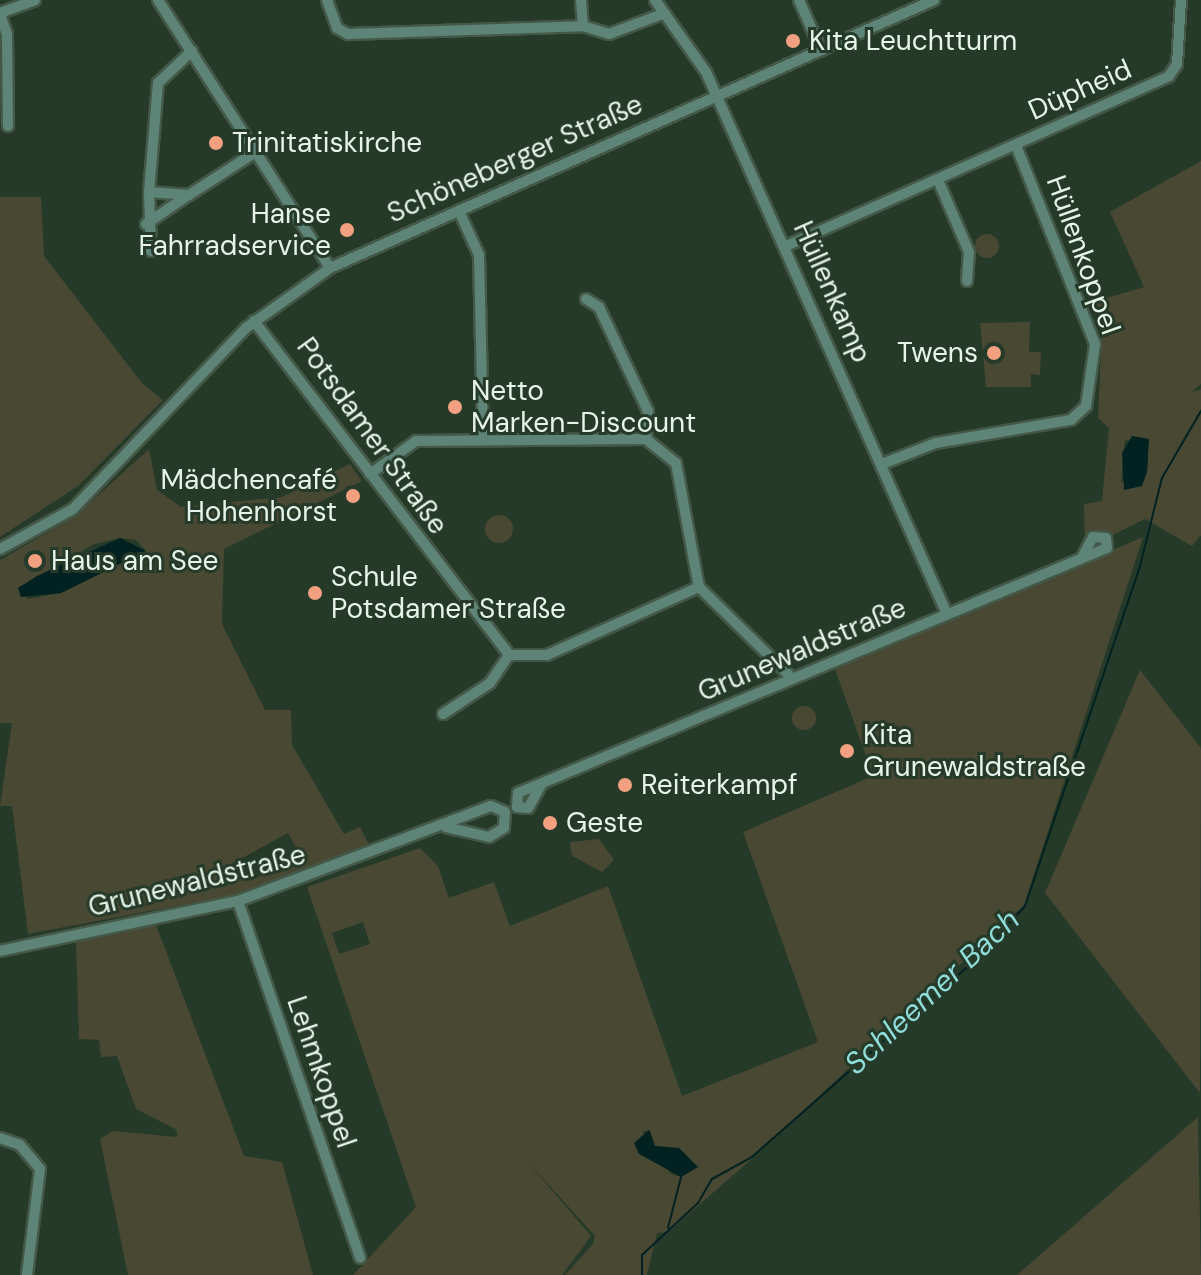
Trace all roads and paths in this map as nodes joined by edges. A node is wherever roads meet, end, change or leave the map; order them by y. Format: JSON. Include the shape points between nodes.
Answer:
{"nodes":[{"id":1,"x":35,"y":0,"type":"edge"},
{"id":2,"x":327,"y":0,"type":"edge"},
{"id":3,"x":581,"y":0,"type":"edge"},
{"id":4,"x":655,"y":0,"type":"edge"},
{"id":5,"x":799,"y":0,"type":"edge"},
{"id":6,"x":934,"y":0,"type":"edge"},
{"id":7,"x":1181,"y":0,"type":"edge"},
{"id":8,"x":161,"y":1,"type":"edge"},
{"id":9,"x":0,"y":14,"type":"edge"},
{"id":10,"x":660,"y":15,"type":"junction"},
{"id":11,"x":583,"y":26,"type":"junction"},
{"id":12,"x":821,"y":50,"type":"junction"},
{"id":13,"x":192,"y":51,"type":"junction"},
{"id":14,"x":717,"y":96,"type":"junction"},
{"id":15,"x":8,"y":126,"type":"dead end"},
{"id":16,"x":1016,"y":145,"type":"junction"},
{"id":17,"x":257,"y":151,"type":"junction"},
{"id":18,"x":938,"y":180,"type":"junction"},
{"id":19,"x":149,"y":192,"type":"junction"},
{"id":20,"x":189,"y":195,"type":"junction"},
{"id":21,"x":459,"y":211,"type":"junction"},
{"id":22,"x":146,"y":224,"type":"junction"},
{"id":23,"x":786,"y":246,"type":"junction"},
{"id":24,"x":151,"y":251,"type":"dead end"},
{"id":25,"x":330,"y":268,"type":"junction"},
{"id":26,"x":967,"y":281,"type":"dead end"},
{"id":27,"x":586,"y":299,"type":"dead end"},
{"id":28,"x":254,"y":321,"type":"junction"},
{"id":29,"x":483,"y":438,"type":"junction"},
{"id":30,"x":646,"y":439,"type":"junction"},
{"id":31,"x":882,"y":464,"type":"junction"},
{"id":32,"x":370,"y":474,"type":"junction"},
{"id":33,"x":0,"y":549,"type":"edge"},
{"id":34,"x":1082,"y":558,"type":"dead end"},
{"id":35,"x":699,"y":587,"type":"junction"},
{"id":36,"x":947,"y":614,"type":"junction"},
{"id":37,"x":509,"y":655,"type":"junction"},
{"id":38,"x":792,"y":678,"type":"junction"},
{"id":39,"x":443,"y":714,"type":"dead end"},
{"id":40,"x":541,"y":785,"type":"dead end"},
{"id":41,"x":446,"y":827,"type":"junction"},
{"id":42,"x":238,"y":901,"type":"junction"},
{"id":43,"x":0,"y":951,"type":"edge"},
{"id":44,"x":0,"y":1138,"type":"edge"},
{"id":45,"x":360,"y":1258,"type":"dead end"},
{"id":46,"x":27,"y":1275,"type":"edge"}],
"edges":[{"from":1,"to":9,"type":"street"},
{"from":2,"to":11,"type":"street","via":[[337,28],[348,34]]},
{"from":3,"to":11,"type":"street"},
{"from":4,"to":10,"type":"street","name":"Hüllenkamp"},
{"from":5,"to":12,"type":"street"},
{"from":6,"to":12,"type":"street","name":"Schöneberger Straße"},
{"from":7,"to":16,"type":"street","name":"Düpheid","via":[[1177,64],[1169,76]]},
{"from":8,"to":13,"type":"street"},
{"from":9,"to":15,"type":"street"},
{"from":10,"to":11,"type":"street","via":[[609,34]]},
{"from":10,"to":14,"type":"street","name":"Hüllenkamp"},
{"from":12,"to":14,"type":"street","name":"Schöneberger Straße"},
{"from":13,"to":17,"type":"street"},
{"from":13,"to":19,"type":"street","via":[[160,74]]},
{"from":14,"to":21,"type":"street","name":"Schöneberger Straße"},
{"from":14,"to":23,"type":"street","name":"Hüllenkamp"},
{"from":16,"to":18,"type":"street","name":"Düpheid"},
{"from":16,"to":31,"type":"street","name":"Hüllenkoppel","via":[[1095,344],[1086,406],[1071,420],[936,443]]},
{"from":17,"to":20,"type":"street"},
{"from":17,"to":25,"type":"street"},
{"from":18,"to":23,"type":"street","name":"Düpheid"},
{"from":18,"to":26,"type":"street","via":[[969,252]]},
{"from":19,"to":20,"type":"street"},
{"from":19,"to":22,"type":"street"},
{"from":20,"to":22,"type":"street"},
{"from":21,"to":25,"type":"street","name":"Schöneberger Straße"},
{"from":21,"to":29,"type":"street","via":[[479,255]]},
{"from":22,"to":24,"type":"street"},
{"from":23,"to":31,"type":"street","name":"Hüllenkamp"},
{"from":25,"to":28,"type":"street","name":"Schöneberger Straße"},
{"from":27,"to":30,"type":"street","via":[[599,307],[648,411]]},
{"from":28,"to":32,"type":"street","name":"Potsdamer Straße"},
{"from":28,"to":33,"type":"street","name":"Schöneberger Straße","via":[[81,499]]},
{"from":29,"to":30,"type":"street"},
{"from":29,"to":32,"type":"street","via":[[416,441]]},
{"from":30,"to":35,"type":"street","via":[[676,463]]},
{"from":31,"to":36,"type":"street","name":"Hüllenkamp"},
{"from":32,"to":37,"type":"street","name":"Potsdamer Straße"},
{"from":34,"to":36,"type":"street","name":"Grunewaldstraße"},
{"from":35,"to":37,"type":"street","via":[[547,655]]},
{"from":35,"to":38,"type":"street"},
{"from":36,"to":38,"type":"street","name":"Grunewaldstraße"},
{"from":37,"to":39,"type":"street","via":[[490,683]]},
{"from":38,"to":40,"type":"street","name":"Grunewaldstraße"},
{"from":41,"to":41,"type":"street","name":"Grunewaldstraße","via":[[496,835],[505,812],[491,806]]},
{"from":41,"to":42,"type":"street","name":"Grunewaldstraße"},
{"from":42,"to":43,"type":"street","name":"Grunewaldstraße"},
{"from":42,"to":45,"type":"street","name":"Lehmkoppel"},
{"from":44,"to":46,"type":"street","via":[[20,1145],[40,1169]]}]}
